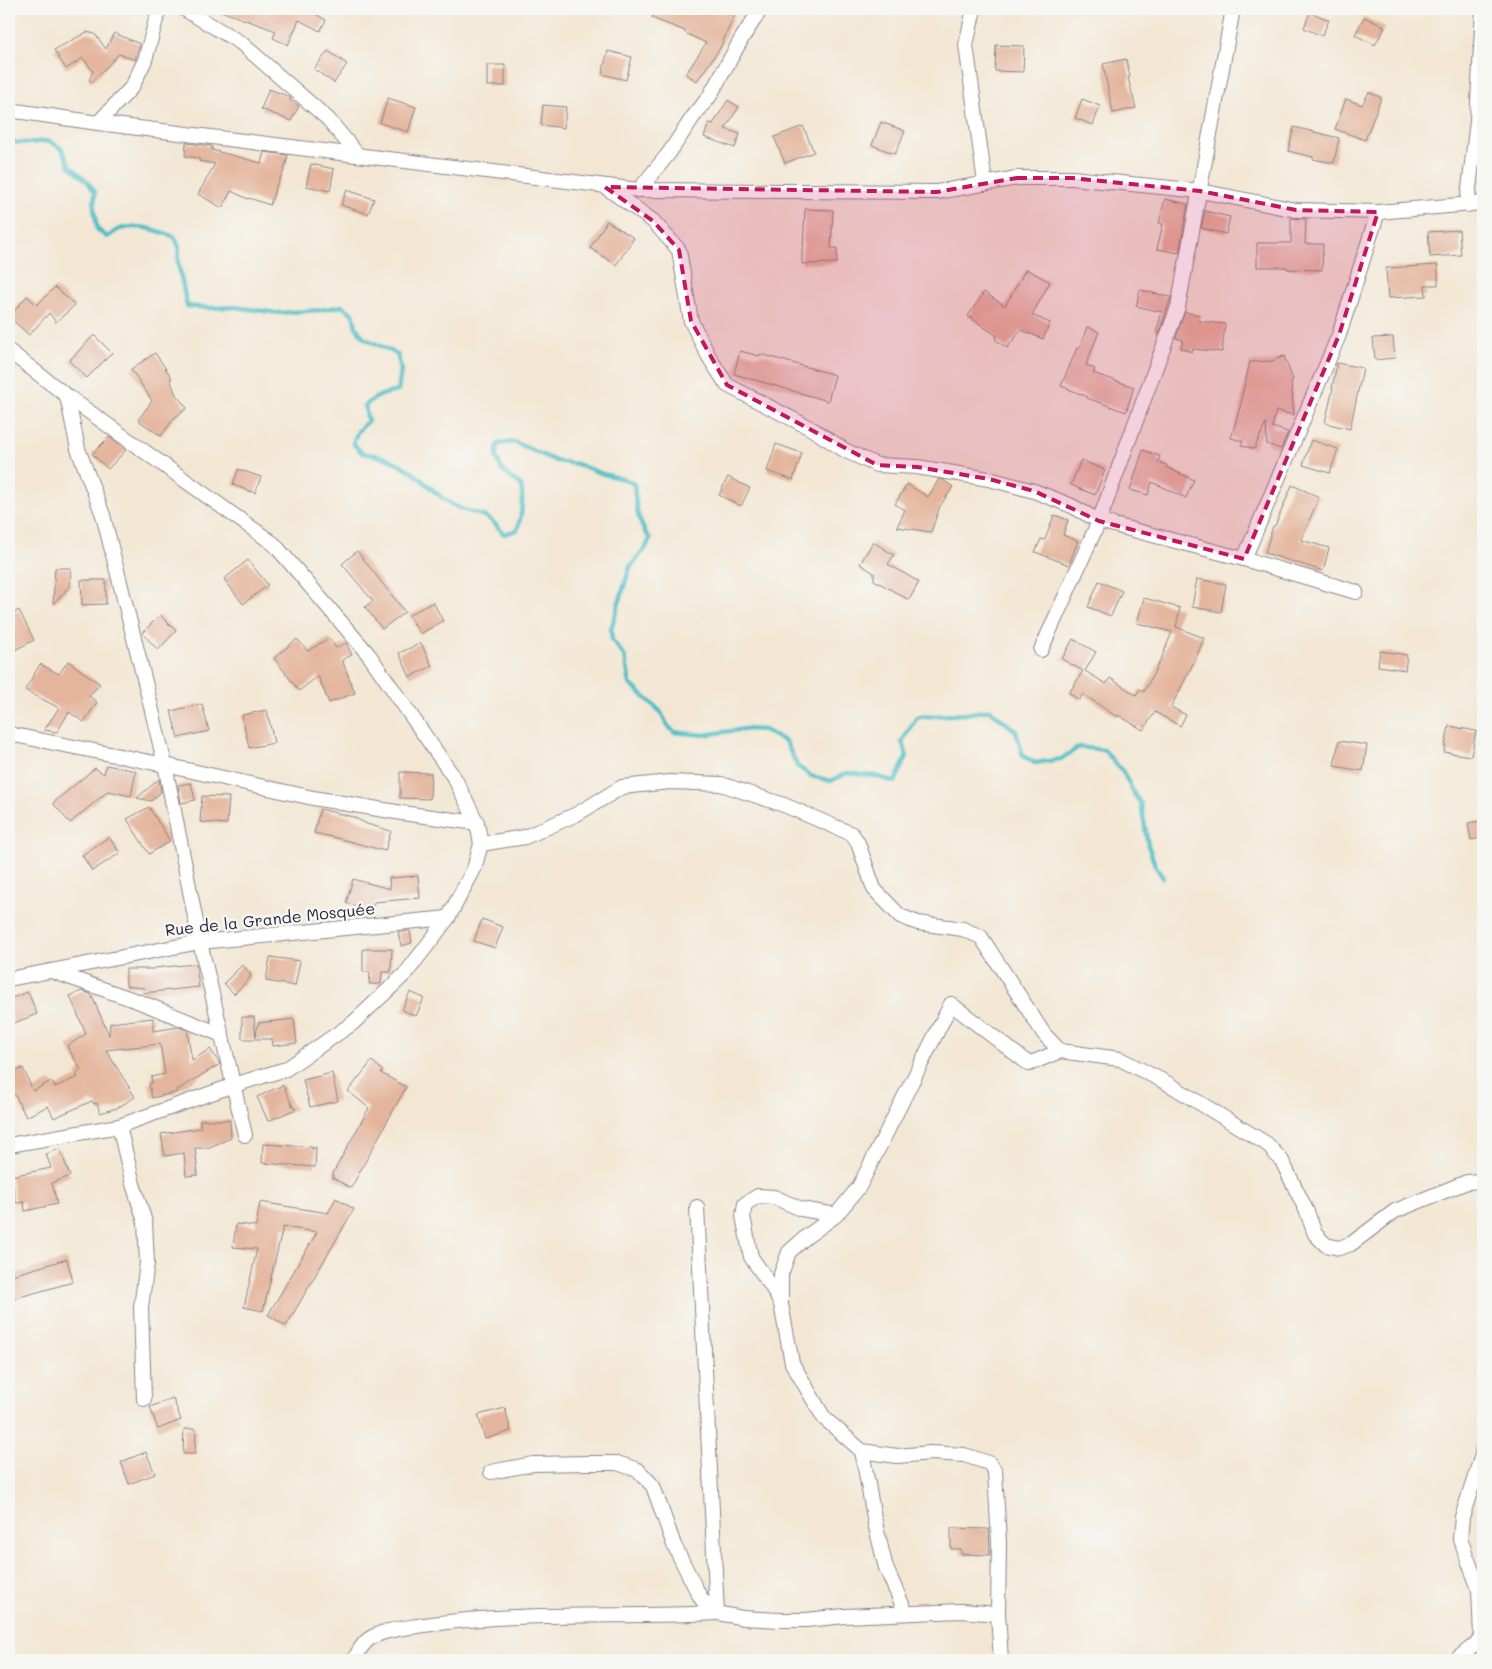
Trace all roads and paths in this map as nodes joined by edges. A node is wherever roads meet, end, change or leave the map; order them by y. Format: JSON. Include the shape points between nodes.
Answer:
{"nodes":[{"id":1,"x":159,"y":9,"type":"edge"},
{"id":2,"x":184,"y":9,"type":"edge"},
{"id":3,"x":761,"y":9,"type":"edge"},
{"id":4,"x":974,"y":9,"type":"edge"},
{"id":5,"x":1233,"y":9,"type":"edge"},
{"id":6,"x":1483,"y":9,"type":"edge"},
{"id":7,"x":9,"y":110,"type":"edge"},
{"id":8,"x":1480,"y":121,"type":"edge"},
{"id":9,"x":98,"y":123,"type":"junction"},
{"id":10,"x":358,"y":155,"type":"junction"},
{"id":11,"x":985,"y":183,"type":"junction"},
{"id":12,"x":605,"y":187,"type":"junction"},
{"id":13,"x":639,"y":190,"type":"junction"},
{"id":14,"x":1200,"y":190,"type":"junction"},
{"id":15,"x":1483,"y":202,"type":"edge"},
{"id":16,"x":1467,"y":205,"type":"junction"},
{"id":17,"x":1378,"y":212,"type":"junction"},
{"id":18,"x":9,"y":351,"type":"edge"},
{"id":19,"x":67,"y":396,"type":"junction"},
{"id":20,"x":1099,"y":521,"type":"junction"},
{"id":21,"x":1244,"y":559,"type":"junction"},
{"id":22,"x":1356,"y":592,"type":"dead end"},
{"id":23,"x":1041,"y":650,"type":"dead end"},
{"id":24,"x":9,"y":734,"type":"edge"},
{"id":25,"x":165,"y":765,"type":"junction"},
{"id":26,"x":478,"y":823,"type":"junction"},
{"id":27,"x":481,"y":844,"type":"junction"},
{"id":28,"x":448,"y":918,"type":"junction"},
{"id":29,"x":200,"y":942,"type":"junction"},
{"id":30,"x":50,"y":971,"type":"junction"},
{"id":31,"x":9,"y":979,"type":"edge"},
{"id":32,"x":222,"y":1035,"type":"junction"},
{"id":33,"x":1060,"y":1051,"type":"junction"},
{"id":34,"x":234,"y":1085,"type":"junction"},
{"id":35,"x":119,"y":1126,"type":"junction"},
{"id":36,"x":245,"y":1135,"type":"dead end"},
{"id":37,"x":9,"y":1145,"type":"edge"},
{"id":38,"x":1483,"y":1181,"type":"edge"},
{"id":39,"x":697,"y":1207,"type":"dead end"},
{"id":40,"x":836,"y":1215,"type":"junction"},
{"id":41,"x":781,"y":1304,"type":"junction"},
{"id":42,"x":144,"y":1399,"type":"dead end"},
{"id":43,"x":1483,"y":1448,"type":"edge"},
{"id":44,"x":862,"y":1451,"type":"junction"},
{"id":45,"x":490,"y":1472,"type":"dead end"},
{"id":46,"x":717,"y":1613,"type":"junction"},
{"id":47,"x":906,"y":1613,"type":"junction"},
{"id":48,"x":998,"y":1614,"type":"junction"},
{"id":49,"x":354,"y":1660,"type":"edge"},
{"id":50,"x":1001,"y":1660,"type":"edge"},
{"id":51,"x":1456,"y":1660,"type":"edge"}],
"edges":[{"from":1,"to":9,"type":"street","via":[[145,60],[132,87]]},
{"from":2,"to":10,"type":"street","via":[[241,43],[328,119]]},
{"from":3,"to":13,"type":"street","via":[[710,97]]},
{"from":4,"to":11,"type":"street","via":[[966,45]]},
{"from":5,"to":14,"type":"street"},
{"from":6,"to":8,"type":"street"},
{"from":7,"to":9,"type":"street"},
{"from":8,"to":16,"type":"street"},
{"from":9,"to":10,"type":"street"},
{"from":10,"to":12,"type":"street"},
{"from":11,"to":13,"type":"street","via":[[937,192]]},
{"from":11,"to":14,"type":"street","via":[[1017,178],[1072,178]]},
{"from":12,"to":13,"type":"street"},
{"from":12,"to":20,"type":"street","via":[[653,221],[679,250],[691,321],[727,385],[877,465],[917,467],[989,479],[1034,491]]},
{"from":14,"to":17,"type":"street","via":[[1296,210]]},
{"from":14,"to":20,"type":"street","via":[[1178,307]]},
{"from":15,"to":16,"type":"street"},
{"from":16,"to":17,"type":"street"},
{"from":17,"to":21,"type":"street","via":[[1339,335]]},
{"from":18,"to":19,"type":"street"},
{"from":19,"to":25,"type":"street","via":[[78,449],[103,515]]},
{"from":19,"to":26,"type":"street","via":[[274,544],[369,655],[455,778]]},
{"from":20,"to":21,"type":"street"},
{"from":20,"to":23,"type":"street"},
{"from":21,"to":22,"type":"street"},
{"from":24,"to":25,"type":"street"},
{"from":25,"to":26,"type":"street","via":[[313,798]]},
{"from":25,"to":29,"type":"street"},
{"from":26,"to":27,"type":"street"},
{"from":27,"to":28,"type":"street","via":[[474,869]]},
{"from":27,"to":33,"type":"street","via":[[525,837],[632,786],[670,782],[721,784],[784,805],[852,834],[874,889],[900,916],[918,923],[963,929],[981,937],[1044,1034]]},
{"from":28,"to":29,"type":"street","name":"Rue de la Grande Mosquée"},
{"from":28,"to":34,"type":"street","via":[[406,973],[353,1022],[286,1069]]},
{"from":29,"to":30,"type":"street","name":"Rue de la Grande Mosquée"},
{"from":29,"to":32,"type":"street"},
{"from":30,"to":31,"type":"street","name":"Rue de la Grande Mosquée"},
{"from":30,"to":32,"type":"street"},
{"from":32,"to":34,"type":"street"},
{"from":33,"to":38,"type":"street","via":[[1120,1059],[1167,1083],[1267,1144],[1282,1162],[1315,1234],[1326,1245],[1340,1248],[1351,1244],[1395,1211],[1466,1182]]},
{"from":33,"to":40,"type":"street","via":[[1029,1064],[951,1004],[859,1187]]},
{"from":34,"to":35,"type":"street"},
{"from":34,"to":36,"type":"street"},
{"from":35,"to":37,"type":"street"},
{"from":35,"to":42,"type":"street","via":[[146,1222],[147,1263],[142,1308]]},
{"from":39,"to":46,"type":"street"},
{"from":40,"to":41,"type":"street","via":[[789,1252],[781,1274]]},
{"from":40,"to":41,"type":"street","via":[[801,1209],[774,1197],[758,1196],[745,1204],[743,1216],[751,1257]]},
{"from":41,"to":44,"type":"street","via":[[792,1363],[824,1418]]},
{"from":43,"to":51,"type":"street","via":[[1462,1517],[1460,1539],[1479,1589],[1481,1636]]},
{"from":44,"to":47,"type":"street","via":[[886,1568]]},
{"from":44,"to":48,"type":"street","via":[[897,1456],[964,1454],[989,1463],[995,1471],[1000,1543]]},
{"from":45,"to":46,"type":"street","via":[[533,1464],[580,1463],[617,1463],[638,1470],[653,1486],[674,1545],[698,1593]]},
{"from":46,"to":47,"type":"street","via":[[743,1618],[806,1620]]},
{"from":46,"to":49,"type":"street","via":[[560,1615],[453,1621],[382,1633],[368,1639]]},
{"from":47,"to":48,"type":"street","via":[[961,1611]]},
{"from":48,"to":50,"type":"street"}]}
